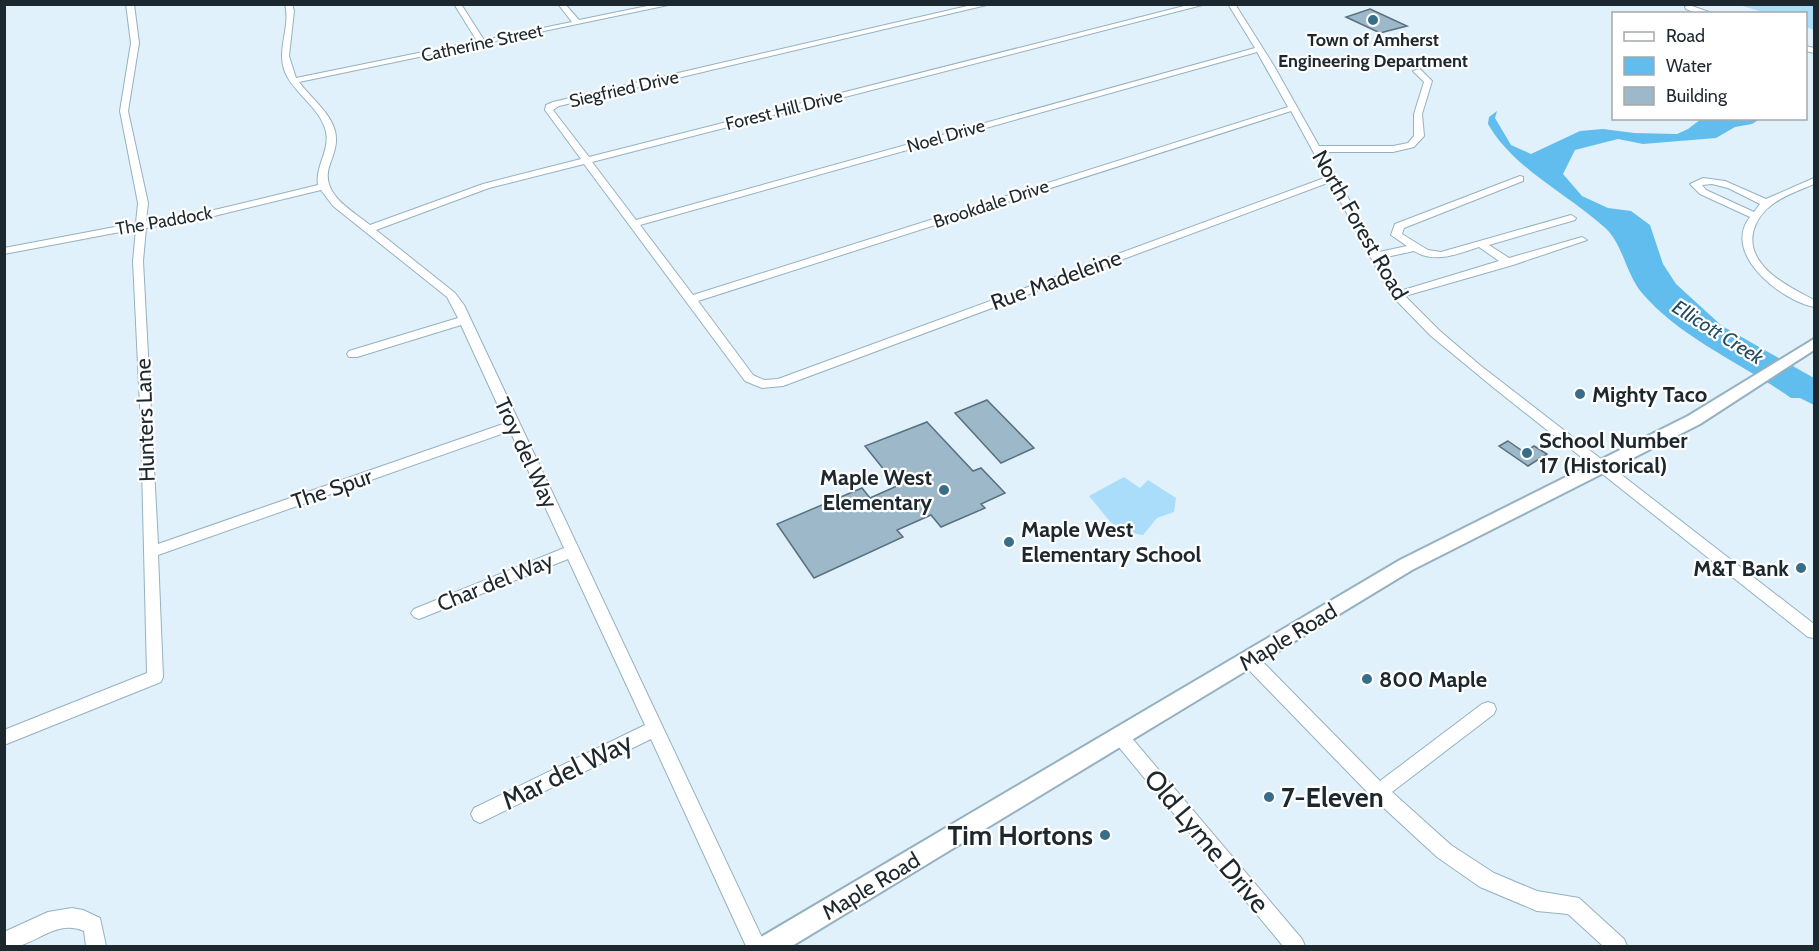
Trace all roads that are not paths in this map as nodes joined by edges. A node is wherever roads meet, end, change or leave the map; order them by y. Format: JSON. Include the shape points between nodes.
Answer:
{"nodes":[{"id":1,"x":130,"y":4,"type":"edge"},
{"id":2,"x":288,"y":4,"type":"edge"},
{"id":3,"x":457,"y":4,"type":"edge"},
{"id":4,"x":561,"y":4,"type":"edge"},
{"id":5,"x":670,"y":4,"type":"edge"},
{"id":6,"x":988,"y":4,"type":"edge"},
{"id":7,"x":1203,"y":4,"type":"edge"},
{"id":8,"x":1231,"y":4,"type":"edge"},
{"id":9,"x":1689,"y":8,"type":"dead end"},
{"id":10,"x":1700,"y":12,"type":"edge"},
{"id":11,"x":577,"y":23,"type":"junction"},
{"id":12,"x":482,"y":43,"type":"junction"},
{"id":13,"x":1259,"y":49,"type":"junction"},
{"id":14,"x":1417,"y":71,"type":"dead end"},
{"id":15,"x":293,"y":81,"type":"junction"},
{"id":16,"x":1293,"y":108,"type":"junction"},
{"id":17,"x":1316,"y":149,"type":"junction"},
{"id":18,"x":587,"y":160,"type":"junction"},
{"id":19,"x":1332,"y":178,"type":"junction"},
{"id":20,"x":1520,"y":179,"type":"dead end"},
{"id":21,"x":1815,"y":181,"type":"edge"},
{"id":22,"x":323,"y":188,"type":"junction"},
{"id":23,"x":1766,"y":203,"type":"junction"},
{"id":24,"x":1755,"y":216,"type":"junction"},
{"id":25,"x":1571,"y":218,"type":"dead end"},
{"id":26,"x":633,"y":224,"type":"junction"},
{"id":27,"x":143,"y":225,"type":"junction"},
{"id":28,"x":368,"y":228,"type":"junction"},
{"id":29,"x":1582,"y":240,"type":"dead end"},
{"id":30,"x":1404,"y":241,"type":"junction"},
{"id":31,"x":1481,"y":244,"type":"junction"},
{"id":32,"x":1413,"y":248,"type":"junction"},
{"id":33,"x":4,"y":251,"type":"edge"},
{"id":34,"x":1374,"y":252,"type":"junction"},
{"id":35,"x":1509,"y":262,"type":"junction"},
{"id":36,"x":1397,"y":295,"type":"junction"},
{"id":37,"x":690,"y":300,"type":"junction"},
{"id":38,"x":1815,"y":304,"type":"edge"},
{"id":39,"x":465,"y":320,"type":"junction"},
{"id":40,"x":1815,"y":344,"type":"edge"},
{"id":41,"x":353,"y":354,"type":"dead end"},
{"id":42,"x":779,"y":383,"type":"joint"},
{"id":43,"x":514,"y":425,"type":"junction"},
{"id":44,"x":1602,"y":468,"type":"junction"},
{"id":45,"x":572,"y":550,"type":"junction"},
{"id":46,"x":150,"y":552,"type":"junction"},
{"id":47,"x":419,"y":613,"type":"dead end"},
{"id":48,"x":1815,"y":632,"type":"edge"},
{"id":49,"x":1250,"y":660,"type":"junction"},
{"id":50,"x":1488,"y":710,"type":"dead end"},
{"id":51,"x":654,"y":729,"type":"junction"},
{"id":52,"x":1119,"y":735,"type":"junction"},
{"id":53,"x":4,"y":738,"type":"edge"},
{"id":54,"x":1379,"y":792,"type":"junction"},
{"id":55,"x":480,"y":814,"type":"dead end"},
{"id":56,"x":4,"y":943,"type":"edge"},
{"id":57,"x":96,"y":946,"type":"edge"},
{"id":58,"x":756,"y":946,"type":"edge"},
{"id":59,"x":770,"y":946,"type":"edge"},
{"id":60,"x":1295,"y":946,"type":"edge"},
{"id":61,"x":1617,"y":946,"type":"edge"}],
"edges":[{"from":1,"to":27,"type":"street","name":"Hunters Lane","via":[[135,43],[124,111],[143,203]]},
{"from":2,"to":15,"type":"street","via":[[291,17],[285,53]]},
{"from":3,"to":12,"type":"street"},
{"from":4,"to":11,"type":"street"},
{"from":5,"to":11,"type":"street","name":"Catherine Street"},
{"from":6,"to":18,"type":"street","name":"Siegfried Drive","via":[[549,107]]},
{"from":7,"to":18,"type":"street","name":"Forest Hill Drive"},
{"from":8,"to":13,"type":"street","name":"North Forest Road"},
{"from":9,"to":10,"type":"street"},
{"from":11,"to":12,"type":"street","name":"Catherine Street"},
{"from":12,"to":15,"type":"street","name":"Catherine Street"},
{"from":13,"to":16,"type":"street","name":"North Forest Road"},
{"from":13,"to":26,"type":"street","name":"Noel Drive"},
{"from":14,"to":17,"type":"street","via":[[1428,81],[1418,114],[1419,136],[1411,145],[1393,149]]},
{"from":15,"to":22,"type":"street","via":[[324,116],[332,133],[321,175]]},
{"from":16,"to":17,"type":"street","name":"North Forest Road"},
{"from":16,"to":37,"type":"street","name":"Brookdale Drive"},
{"from":17,"to":19,"type":"street","name":"North Forest Road"},
{"from":18,"to":26,"type":"street","name":"Siegfried Drive"},
{"from":18,"to":28,"type":"street","name":"Forest Hill Drive","via":[[486,186]]},
{"from":19,"to":34,"type":"street","name":"North Forest Road"},
{"from":19,"to":42,"type":"street","name":"Rue Madeleine"},
{"from":20,"to":30,"type":"street","via":[[1399,226],[1396,235]]},
{"from":21,"to":23,"type":"street"},
{"from":22,"to":27,"type":"street","name":"The Paddock"},
{"from":22,"to":28,"type":"street","name":"Troy del Way"},
{"from":23,"to":24,"type":"street"},
{"from":23,"to":24,"type":"street","via":[[1718,182],[1702,180],[1695,184]]},
{"from":24,"to":38,"type":"street","via":[[1746,240],[1758,268],[1781,288]]},
{"from":25,"to":31,"type":"street"},
{"from":26,"to":37,"type":"street","name":"Siegfried Drive"},
{"from":27,"to":33,"type":"street","name":"The Paddock"},
{"from":27,"to":46,"type":"street","name":"Hunters Lane","via":[[138,261]]},
{"from":28,"to":39,"type":"street","name":"Troy del Way","via":[[451,296]]},
{"from":29,"to":35,"type":"street"},
{"from":30,"to":32,"type":"street"},
{"from":30,"to":34,"type":"street"},
{"from":31,"to":32,"type":"street","via":[[1441,255]]},
{"from":31,"to":35,"type":"street"},
{"from":32,"to":34,"type":"street"},
{"from":34,"to":36,"type":"street","name":"North Forest Road"},
{"from":35,"to":36,"type":"street"},
{"from":36,"to":44,"type":"street","name":"North Forest Road","via":[[1451,347]]},
{"from":37,"to":42,"type":"street","name":"Siegfried Drive","via":[[749,378],[762,384]]},
{"from":39,"to":41,"type":"street"},
{"from":39,"to":43,"type":"street","name":"Troy del Way"},
{"from":40,"to":44,"type":"main road","name":"Maple Road","via":[[1694,420]]},
{"from":43,"to":45,"type":"street","name":"Troy del Way"},
{"from":43,"to":46,"type":"street","name":"The Spur"},
{"from":44,"to":48,"type":"street","name":"North Forest Road"},
{"from":44,"to":49,"type":"main road","name":"Maple Road","via":[[1406,565]]},
{"from":45,"to":47,"type":"street","name":"Char del Way"},
{"from":45,"to":51,"type":"street","name":"Troy del Way"},
{"from":46,"to":53,"type":"street","name":"Hunters Lane","via":[[154,678]]},
{"from":49,"to":52,"type":"main road","name":"Maple Road"},
{"from":49,"to":54,"type":"street"},
{"from":50,"to":54,"type":"street"},
{"from":51,"to":55,"type":"street","name":"Mar del Way"},
{"from":51,"to":58,"type":"street","name":"Troy del Way"},
{"from":52,"to":59,"type":"main road","name":"Maple Road"},
{"from":52,"to":60,"type":"street","name":"Old Lyme Drive"},
{"from":54,"to":61,"type":"street","via":[[1444,851],[1487,880],[1537,901],[1572,905]]},
{"from":56,"to":57,"type":"street","via":[[71,916],[84,918],[93,925]]}]}
